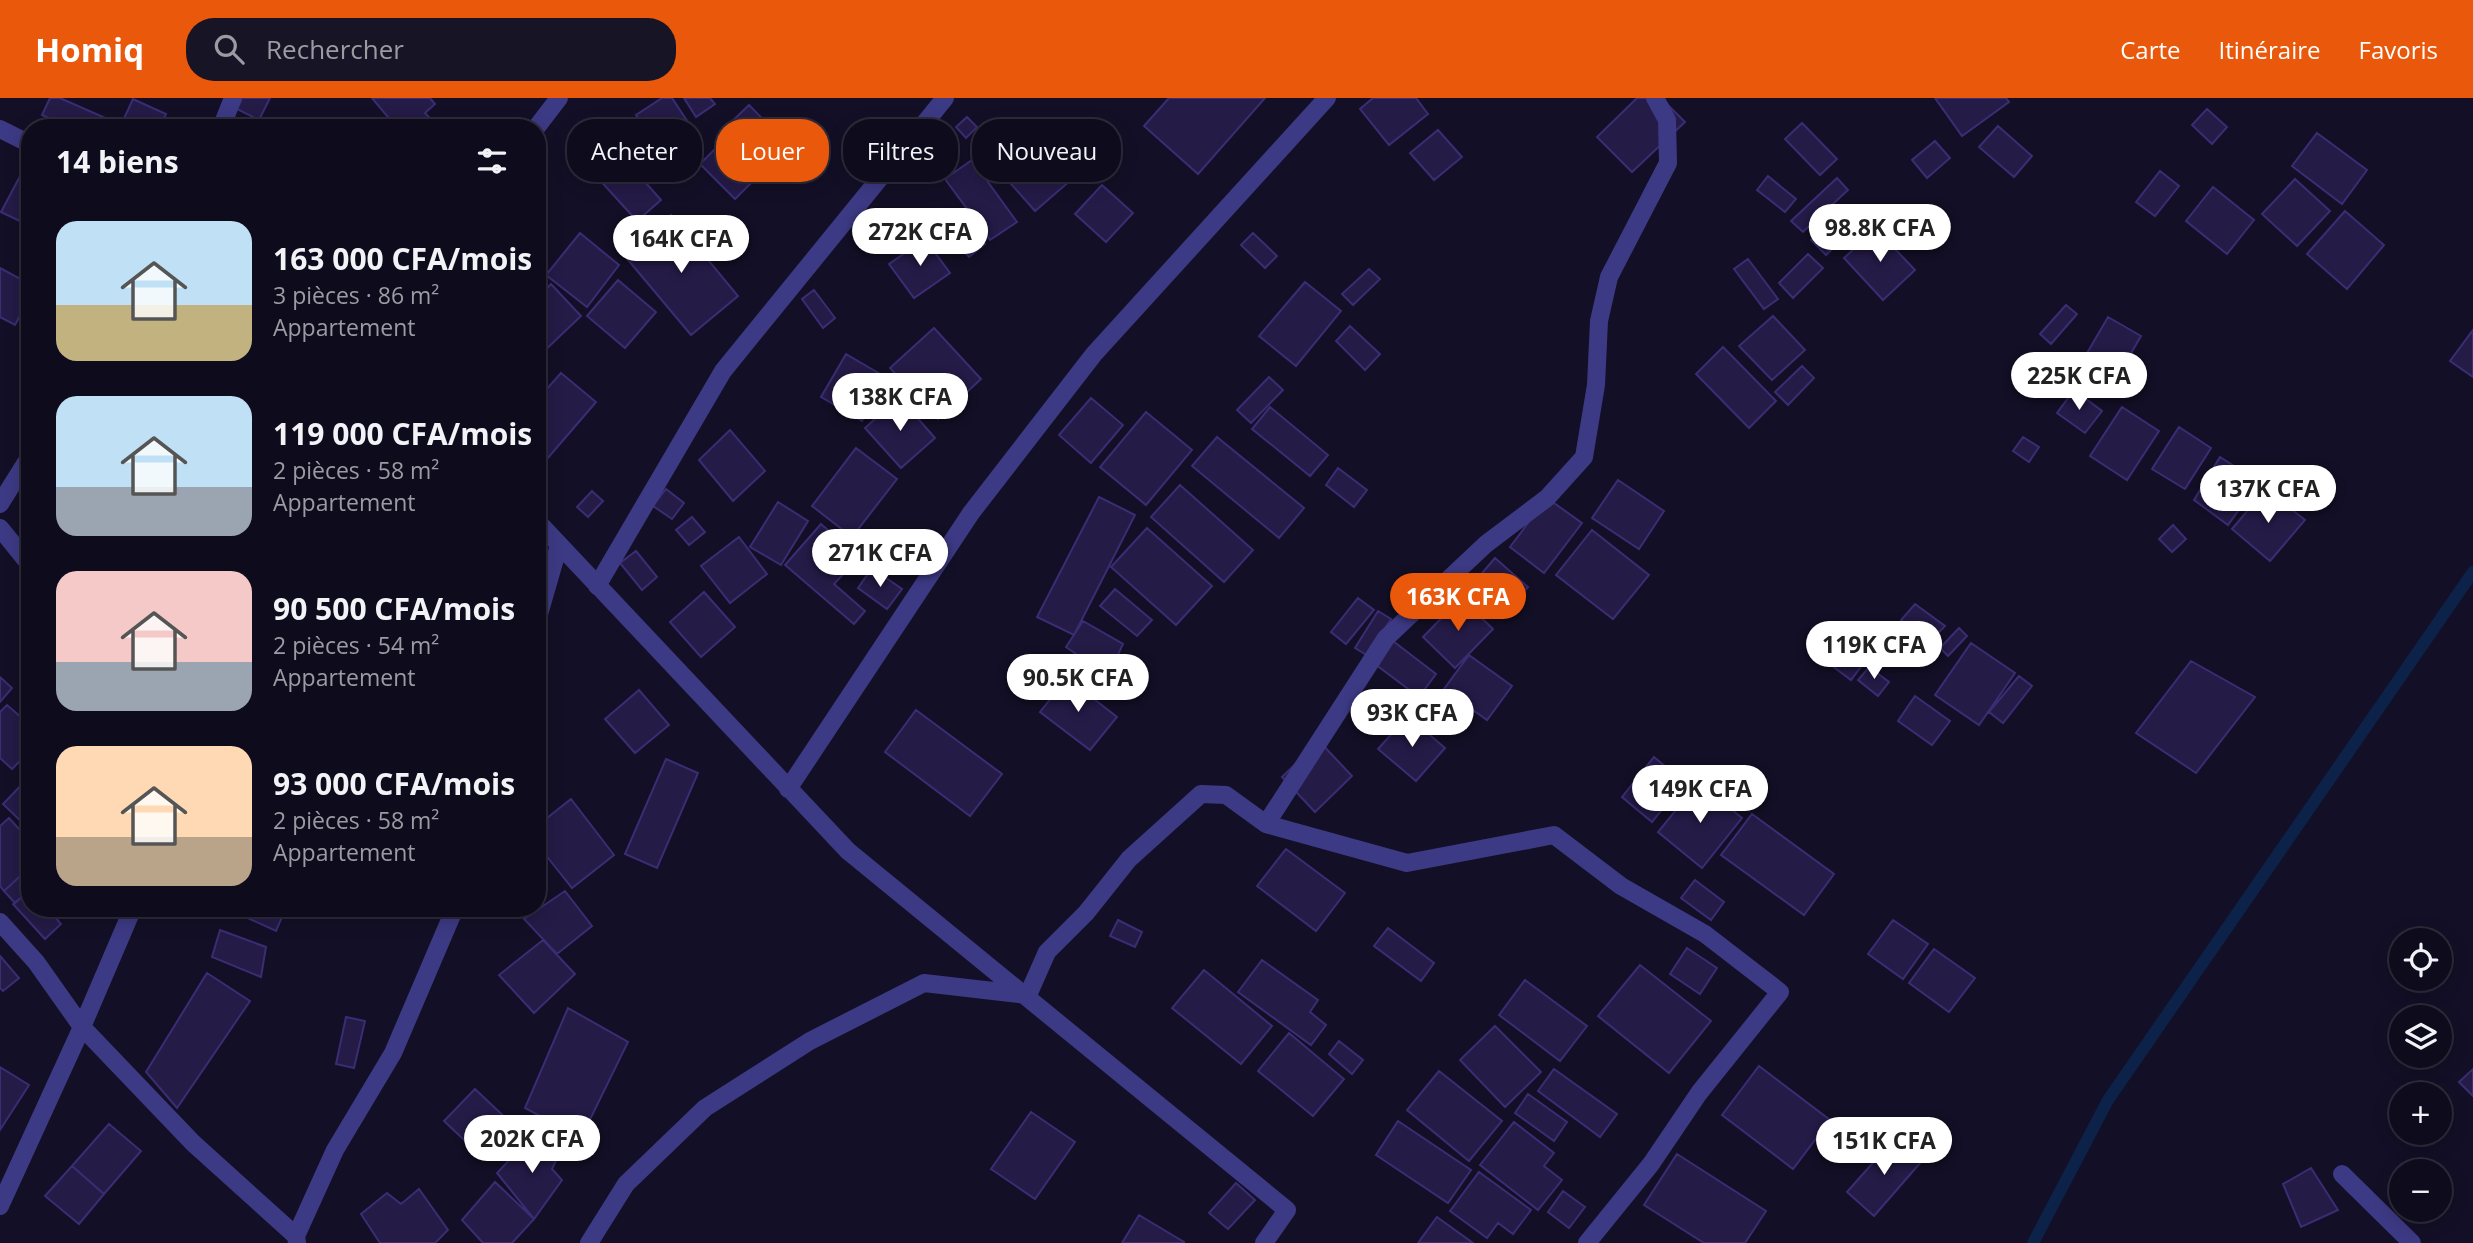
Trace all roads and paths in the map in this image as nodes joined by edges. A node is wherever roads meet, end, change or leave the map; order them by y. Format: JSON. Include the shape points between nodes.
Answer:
{"nodes":[{"id":1,"x":233,"y":98,"type":"edge"},
{"id":2,"x":559,"y":98,"type":"edge"},
{"id":3,"x":946,"y":98,"type":"edge"},
{"id":4,"x":1327,"y":98,"type":"edge"},
{"id":5,"x":1655,"y":98,"type":"edge"},
{"id":6,"x":225,"y":119,"type":"edge"},
{"id":7,"x":543,"y":119,"type":"edge"},
{"id":8,"x":0,"y":128,"type":"edge"},
{"id":9,"x":21,"y":139,"type":"edge"},
{"id":10,"x":21,"y":470,"type":"edge"},
{"id":11,"x":0,"y":504,"type":"edge"},
{"id":12,"x":0,"y":528,"type":"edge"},
{"id":13,"x":546,"y":531,"type":"edge"},
{"id":14,"x":559,"y":545,"type":"junction"},
{"id":15,"x":21,"y":554,"type":"edge"},
{"id":16,"x":597,"y":586,"type":"junction"},
{"id":17,"x":546,"y":590,"type":"edge"},
{"id":18,"x":788,"y":789,"type":"junction"},
{"id":19,"x":1266,"y":824,"type":"junction"},
{"id":20,"x":129,"y":917,"type":"edge"},
{"id":21,"x":451,"y":917,"type":"edge"},
{"id":22,"x":0,"y":922,"type":"edge"},
{"id":23,"x":1028,"y":995,"type":"junction"},
{"id":24,"x":82,"y":1027,"type":"junction"},
{"id":25,"x":2342,"y":1174,"type":"dead end"},
{"id":26,"x":0,"y":1206,"type":"edge"},
{"id":27,"x":297,"y":1239,"type":"edge"},
{"id":28,"x":589,"y":1243,"type":"edge"},
{"id":29,"x":1265,"y":1243,"type":"edge"},
{"id":30,"x":1587,"y":1243,"type":"edge"},
{"id":31,"x":2412,"y":1243,"type":"edge"}],
"edges":[{"from":1,"to":6,"type":"street"},
{"from":2,"to":7,"type":"street"},
{"from":3,"to":16,"type":"street","via":[[723,371]]},
{"from":4,"to":18,"type":"street","via":[[1094,354],[971,513]]},
{"from":5,"to":19,"type":"street","via":[[1667,120],[1668,163],[1609,277],[1599,321],[1596,385],[1584,457],[1547,498],[1486,544],[1385,638]]},
{"from":8,"to":9,"type":"street"},
{"from":10,"to":11,"type":"street"},
{"from":12,"to":15,"type":"street"},
{"from":13,"to":14,"type":"street"},
{"from":14,"to":16,"type":"street"},
{"from":14,"to":17,"type":"street"},
{"from":16,"to":18,"type":"street"},
{"from":18,"to":23,"type":"street","via":[[848,851]]},
{"from":19,"to":23,"type":"street","via":[[1226,795],[1202,794],[1129,859],[1047,952]]},
{"from":19,"to":30,"type":"street","via":[[1407,863],[1554,835],[1621,886],[1704,934],[1780,992]]},
{"from":20,"to":24,"type":"street"},
{"from":21,"to":27,"type":"street","via":[[393,1053],[335,1150]]},
{"from":22,"to":24,"type":"street","via":[[36,962]]},
{"from":23,"to":28,"type":"street","via":[[924,983],[810,1041],[705,1108],[626,1184]]},
{"from":23,"to":29,"type":"street","via":[[1287,1210]]},
{"from":24,"to":26,"type":"street"},
{"from":24,"to":27,"type":"street","via":[[193,1143]]},
{"from":25,"to":31,"type":"street"}]}
